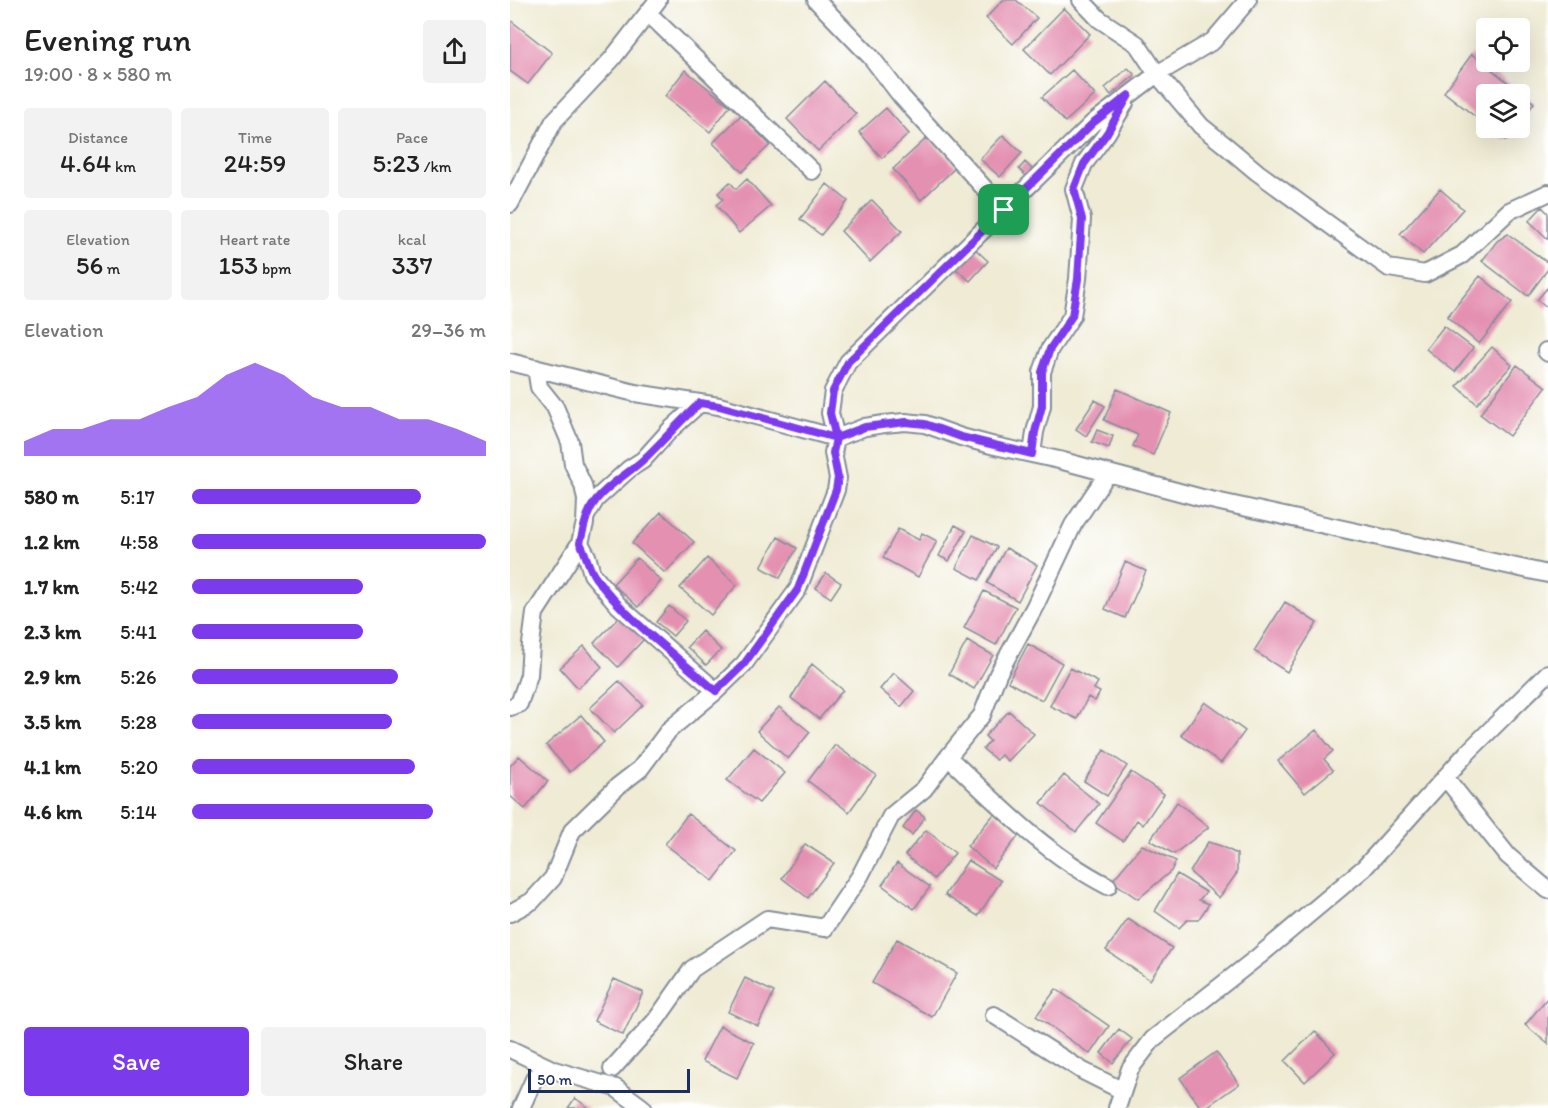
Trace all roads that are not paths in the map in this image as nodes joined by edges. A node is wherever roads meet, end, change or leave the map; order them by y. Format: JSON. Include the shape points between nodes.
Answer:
{"nodes":[{"id":1,"x":816,"y":0,"type":"edge"},
{"id":2,"x":1081,"y":0,"type":"edge"},
{"id":3,"x":1248,"y":0,"type":"edge"},
{"id":4,"x":653,"y":7,"type":"edge"},
{"id":5,"x":1156,"y":74,"type":"junction"},
{"id":6,"x":1129,"y":95,"type":"junction"},
{"id":7,"x":812,"y":171,"type":"dead end"},
{"id":8,"x":515,"y":181,"type":"edge"},
{"id":9,"x":1548,"y":193,"type":"edge"},
{"id":10,"x":510,"y":204,"type":"edge"},
{"id":11,"x":1004,"y":210,"type":"junction"},
{"id":12,"x":510,"y":362,"type":"edge"},
{"id":13,"x":536,"y":368,"type":"junction"},
{"id":14,"x":700,"y":403,"type":"junction"},
{"id":15,"x":836,"y":438,"type":"junction"},
{"id":16,"x":1032,"y":454,"type":"junction"},
{"id":17,"x":1108,"y":473,"type":"junction"},
{"id":18,"x":586,"y":517,"type":"junction"},
{"id":19,"x":580,"y":543,"type":"junction"},
{"id":20,"x":1548,"y":574,"type":"edge"},
{"id":21,"x":1548,"y":674,"type":"edge"},
{"id":22,"x":716,"y":691,"type":"junction"},
{"id":23,"x":510,"y":707,"type":"edge"},
{"id":24,"x":948,"y":757,"type":"junction"},
{"id":25,"x":1445,"y":777,"type":"junction"},
{"id":26,"x":1107,"y":886,"type":"dead end"},
{"id":27,"x":1548,"y":890,"type":"edge"},
{"id":28,"x":510,"y":913,"type":"edge"},
{"id":29,"x":994,"y":1016,"type":"dead end"},
{"id":30,"x":510,"y":1049,"type":"edge"},
{"id":31,"x":612,"y":1069,"type":"dead end"},
{"id":32,"x":554,"y":1070,"type":"junction"},
{"id":33,"x":1121,"y":1090,"type":"junction"},
{"id":34,"x":521,"y":1108,"type":"edge"},
{"id":35,"x":643,"y":1108,"type":"edge"},
{"id":36,"x":1117,"y":1108,"type":"edge"}],
"edges":[{"from":1,"to":11,"type":"street"},
{"from":2,"to":5,"type":"street","via":[[1099,19],[1137,44]]},
{"from":3,"to":5,"type":"street","via":[[1213,41]]},
{"from":4,"to":7,"type":"street"},
{"from":4,"to":8,"type":"street","via":[[612,59],[554,121]]},
{"from":5,"to":6,"type":"street"},
{"from":5,"to":9,"type":"street","via":[[1201,126],[1389,268],[1425,274],[1462,255],[1509,210]]},
{"from":6,"to":11,"type":"street","via":[[1094,122]]},
{"from":6,"to":16,"type":"street","via":[[1084,164],[1074,189],[1082,219],[1078,279],[1072,316],[1050,349],[1042,372],[1042,406]]},
{"from":8,"to":10,"type":"street"},
{"from":11,"to":15,"type":"street","via":[[848,362],[833,391],[830,413]]},
{"from":12,"to":13,"type":"street"},
{"from":13,"to":14,"type":"street","via":[[635,393]]},
{"from":13,"to":18,"type":"street","via":[[538,387],[555,407],[570,442],[573,464],[583,485]]},
{"from":14,"to":15,"type":"street"},
{"from":14,"to":18,"type":"street","via":[[643,460],[596,499]]},
{"from":15,"to":16,"type":"street","via":[[865,427],[906,422]]},
{"from":15,"to":22,"type":"street","via":[[836,490],[798,589],[744,664]]},
{"from":16,"to":17,"type":"street"},
{"from":17,"to":20,"type":"street","via":[[1202,498]]},
{"from":17,"to":24,"type":"street","via":[[1073,525],[998,674],[982,715]]},
{"from":18,"to":19,"type":"street"},
{"from":19,"to":22,"type":"street","via":[[592,574],[619,606]]},
{"from":19,"to":23,"type":"street","via":[[535,613],[530,675],[519,704]]},
{"from":21,"to":25,"type":"street"},
{"from":22,"to":28,"type":"street","via":[[669,730],[640,769],[572,831],[553,878],[532,901]]},
{"from":24,"to":26,"type":"street","via":[[1030,832],[1082,873]]},
{"from":24,"to":31,"type":"street","via":[[924,789],[891,816],[860,876],[825,928],[766,919],[692,969],[656,1020]]},
{"from":25,"to":27,"type":"street","via":[[1508,856]]},
{"from":25,"to":33,"type":"street","via":[[1352,879],[1153,1039],[1130,1069]]},
{"from":29,"to":33,"type":"street"},
{"from":30,"to":32,"type":"street"},
{"from":32,"to":34,"type":"street","via":[[535,1077]]},
{"from":32,"to":35,"type":"street","via":[[615,1088]]},
{"from":33,"to":36,"type":"street"}]}
